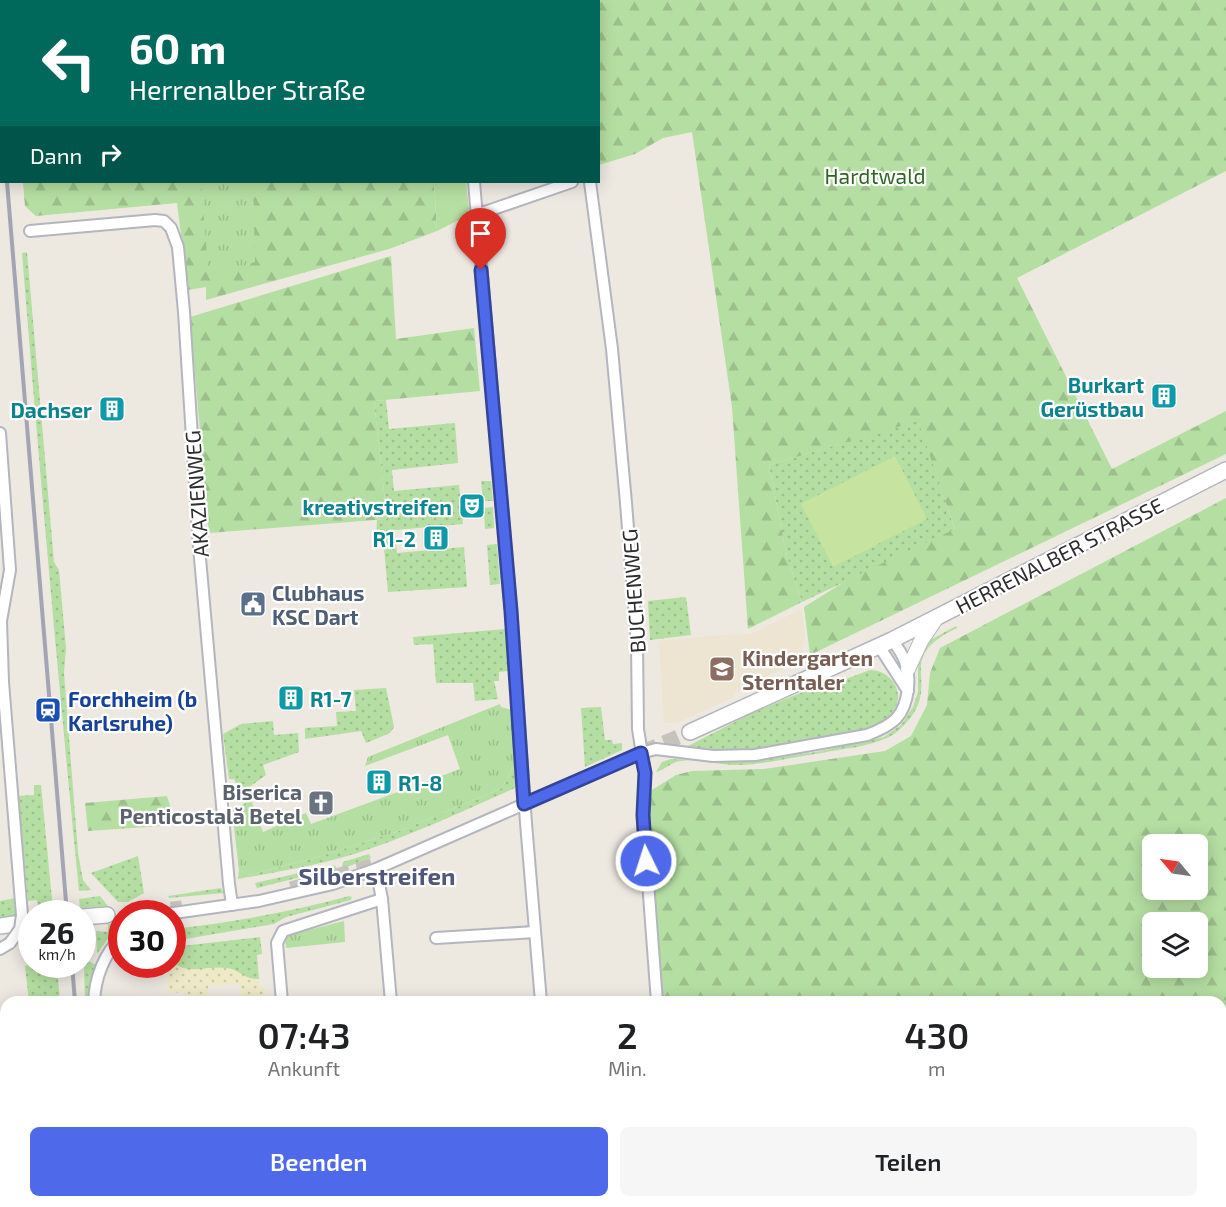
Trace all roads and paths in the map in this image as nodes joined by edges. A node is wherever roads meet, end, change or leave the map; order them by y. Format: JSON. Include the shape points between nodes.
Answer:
{"nodes":[{"id":1,"x":474,"y":183,"type":"edge"},
{"id":2,"x":569,"y":183,"type":"edge"},
{"id":3,"x":590,"y":183,"type":"edge"},
{"id":4,"x":476,"y":216,"type":"junction"},
{"id":5,"x":30,"y":231,"type":"dead end"},
{"id":6,"x":0,"y":433,"type":"edge"},
{"id":7,"x":1226,"y":470,"type":"edge"},
{"id":8,"x":937,"y":617,"type":"junction"},
{"id":9,"x":886,"y":643,"type":"junction"},
{"id":10,"x":909,"y":669,"type":"junction"},
{"id":11,"x":908,"y":692,"type":"junction"},
{"id":12,"x":690,"y":732,"type":"tunnel mouth"},
{"id":13,"x":641,"y":753,"type":"junction"},
{"id":14,"x":524,"y":804,"type":"junction"},
{"id":15,"x":377,"y":874,"type":"junction"},
{"id":16,"x":382,"y":899,"type":"junction"},
{"id":17,"x":232,"y":905,"type":"junction"},
{"id":18,"x":18,"y":907,"type":"edge"},
{"id":19,"x":186,"y":911,"type":"tunnel mouth"},
{"id":20,"x":107,"y":915,"type":"dead end"},
{"id":21,"x":96,"y":916,"type":"edge"},
{"id":22,"x":18,"y":931,"type":"edge"},
{"id":23,"x":535,"y":932,"type":"junction"},
{"id":24,"x":436,"y":938,"type":"dead end"},
{"id":25,"x":0,"y":949,"type":"edge"},
{"id":26,"x":108,"y":954,"type":"edge"},
{"id":27,"x":94,"y":996,"type":"edge"},
{"id":28,"x":281,"y":996,"type":"edge"},
{"id":29,"x":390,"y":996,"type":"edge"},
{"id":30,"x":540,"y":996,"type":"edge"},
{"id":31,"x":657,"y":996,"type":"edge"}],
"edges":[{"from":1,"to":4,"type":"street"},
{"from":2,"to":4,"type":"street"},
{"from":3,"to":13,"type":"street","name":"BUCHENWEG","via":[[612,349],[626,503]]},
{"from":4,"to":14,"type":"street"},
{"from":5,"to":17,"type":"street","name":"AKAZIENWEG","via":[[155,220],[164,221],[174,231],[184,312],[199,547]]},
{"from":6,"to":18,"type":"street","via":[[10,570],[1,621],[3,682]]},
{"from":7,"to":8,"type":"main road","name":"HERRENALBER STRASSE"},
{"from":8,"to":9,"type":"main road","name":"HERRENALBER STRASSE"},
{"from":8,"to":10,"type":"street"},
{"from":9,"to":10,"type":"street","via":[[904,657]]},
{"from":9,"to":11,"type":"street"},
{"from":9,"to":12,"type":"main road","name":"HERRENALBER STRASSE"},
{"from":10,"to":11,"type":"street"},
{"from":11,"to":13,"type":"street","via":[[895,720],[881,730],[855,738],[755,756],[663,750]]},
{"from":13,"to":14,"type":"street"},
{"from":13,"to":31,"type":"street","name":"BUCHENWEG"},
{"from":14,"to":15,"type":"street"},
{"from":14,"to":23,"type":"street"},
{"from":15,"to":16,"type":"street"},
{"from":15,"to":17,"type":"street"},
{"from":16,"to":28,"type":"street","via":[[283,931],[277,943]]},
{"from":16,"to":29,"type":"street"},
{"from":17,"to":19,"type":"street"},
{"from":20,"to":21,"type":"main road"},
{"from":22,"to":25,"type":"street","bridge":true},
{"from":23,"to":24,"type":"street"},
{"from":23,"to":30,"type":"street"},
{"from":26,"to":27,"type":"street"}]}
